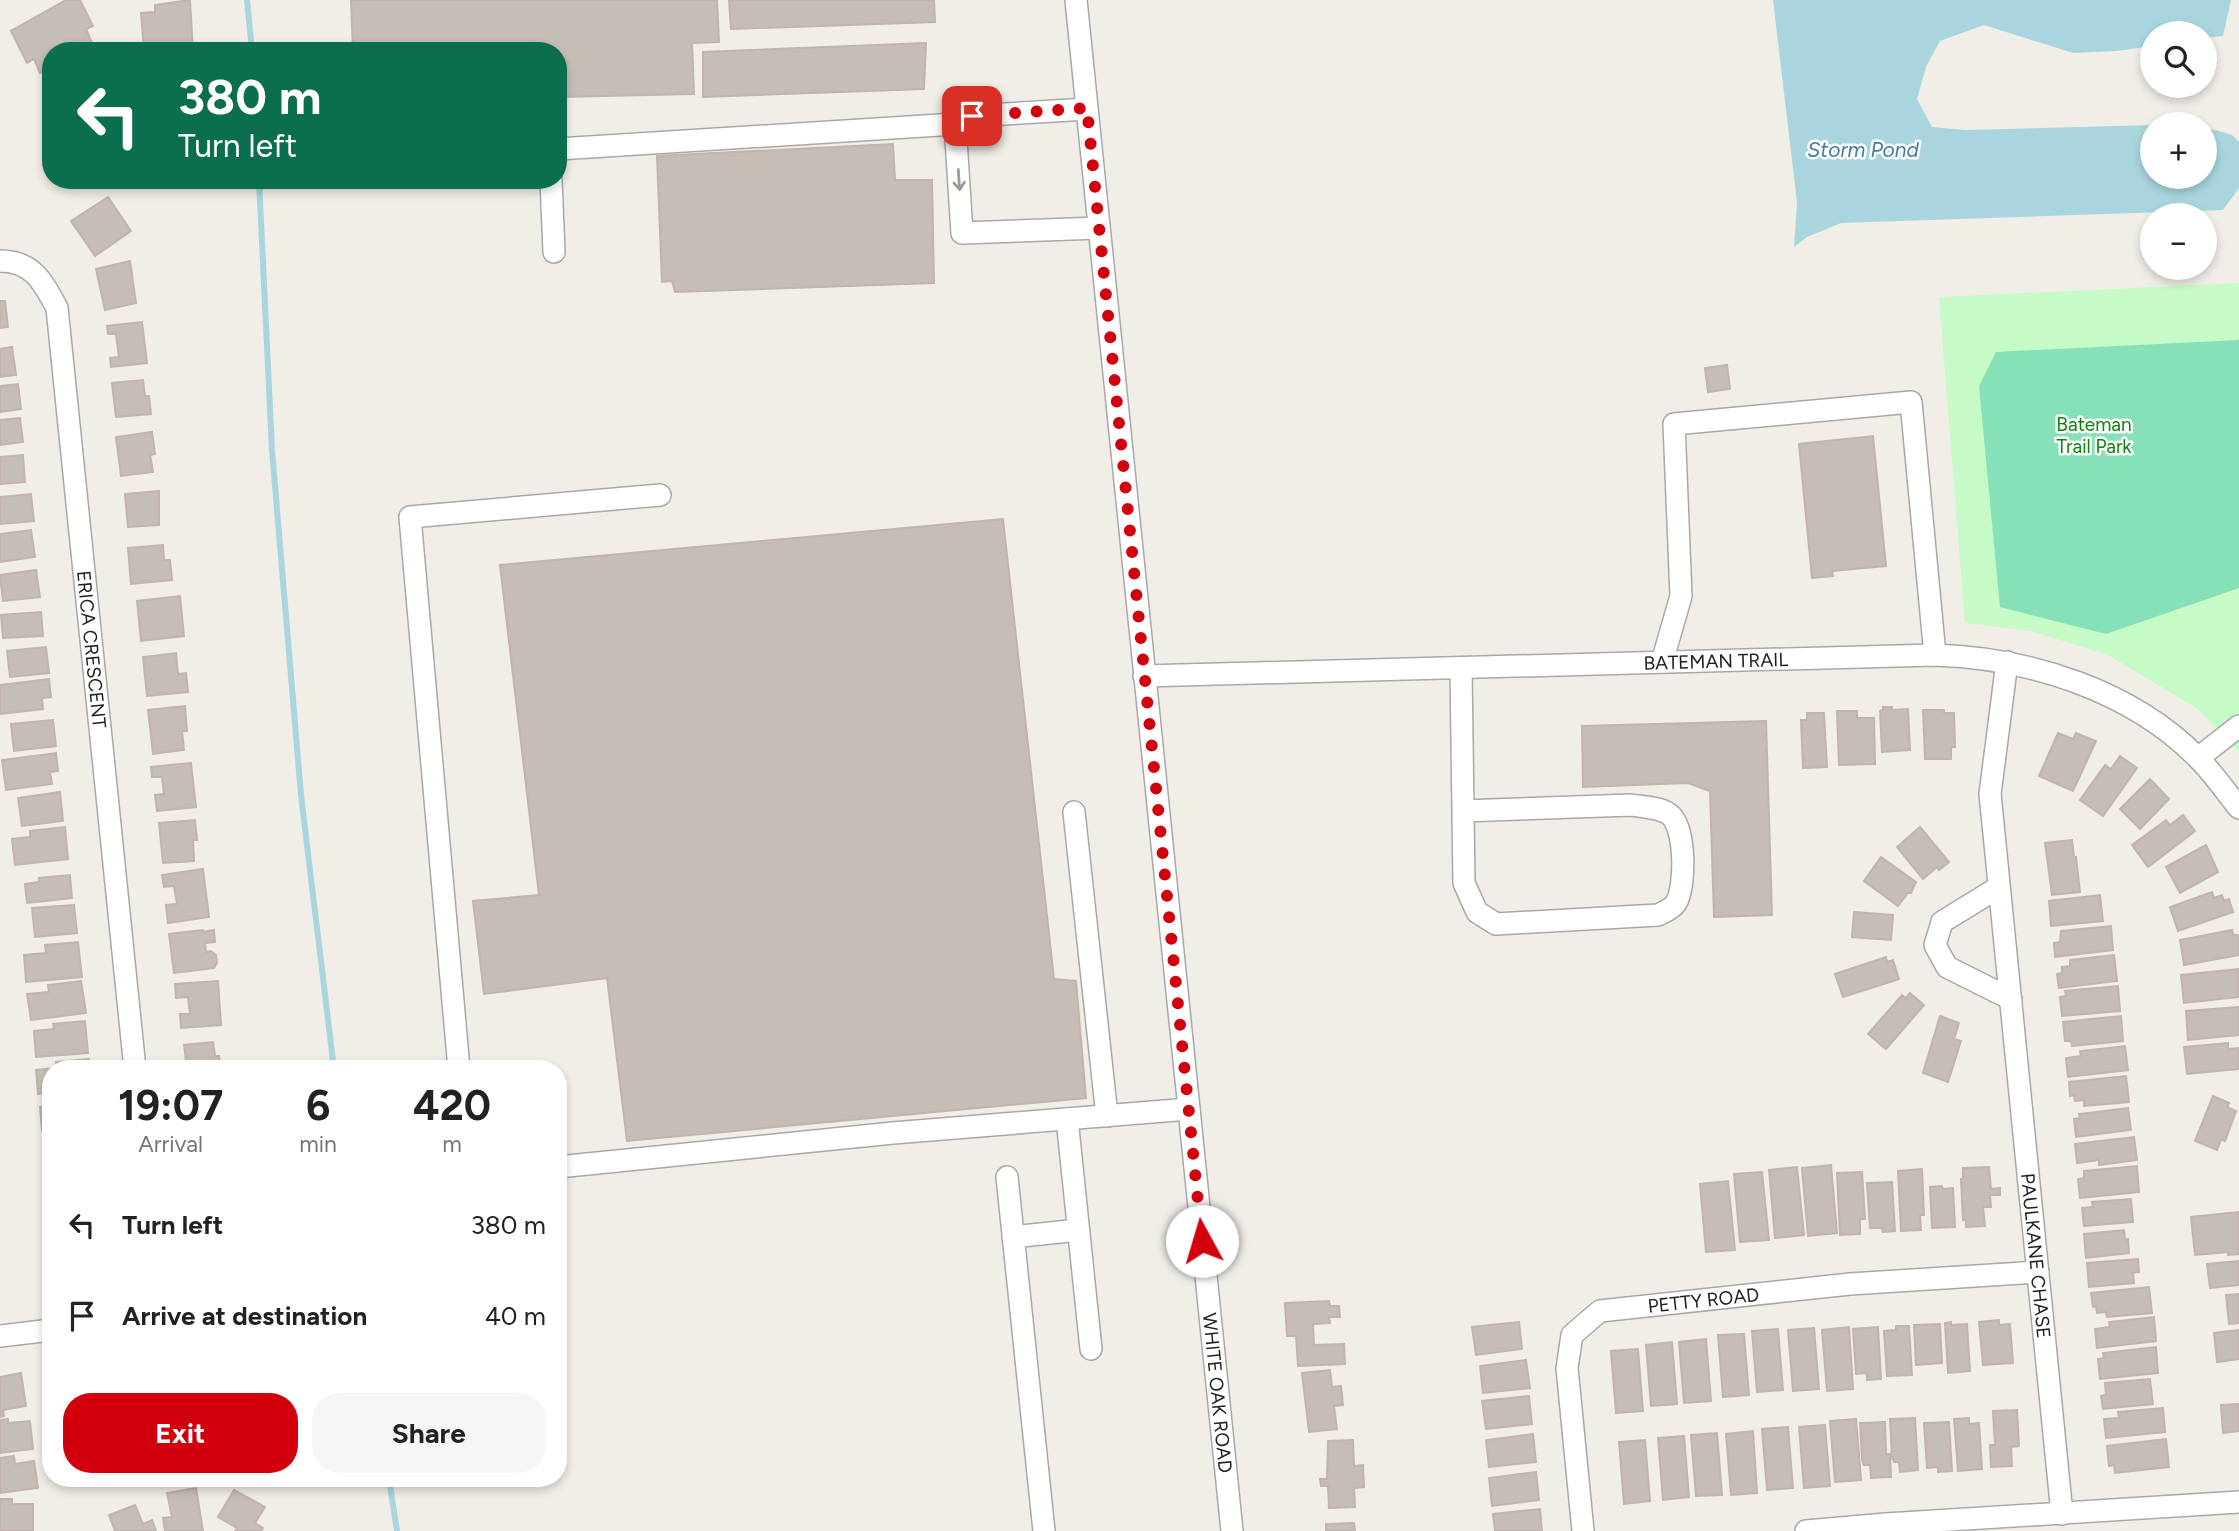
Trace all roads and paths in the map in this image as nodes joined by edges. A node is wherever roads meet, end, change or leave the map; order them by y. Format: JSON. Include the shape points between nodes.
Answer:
{"nodes":[{"id":1,"x":1076,"y":0,"type":"edge"},
{"id":2,"x":1087,"y":108,"type":"junction"},
{"id":3,"x":954,"y":124,"type":"junction"},
{"id":4,"x":567,"y":148,"type":"edge"},
{"id":5,"x":551,"y":189,"type":"edge"},
{"id":6,"x":1098,"y":228,"type":"junction"},
{"id":7,"x":554,"y":252,"type":"dead end"},
{"id":8,"x":0,"y":261,"type":"edge"},
{"id":9,"x":660,"y":495,"type":"dead end"},
{"id":10,"x":1935,"y":655,"type":"junction"},
{"id":11,"x":1662,"y":662,"type":"junction"},
{"id":12,"x":2007,"y":662,"type":"junction"},
{"id":13,"x":1461,"y":668,"type":"junction"},
{"id":14,"x":1144,"y":676,"type":"junction"},
{"id":15,"x":2239,"y":726,"type":"edge"},
{"id":16,"x":2198,"y":758,"type":"junction"},
{"id":17,"x":2239,"y":808,"type":"edge"},
{"id":18,"x":1464,"y":811,"type":"junction"},
{"id":19,"x":1074,"y":812,"type":"dead end"},
{"id":20,"x":1999,"y":887,"type":"junction"},
{"id":21,"x":2011,"y":999,"type":"junction"},
{"id":22,"x":134,"y":1060,"type":"edge"},
{"id":23,"x":458,"y":1060,"type":"edge"},
{"id":24,"x":1189,"y":1109,"type":"junction"},
{"id":25,"x":1107,"y":1116,"type":"junction"},
{"id":26,"x":1067,"y":1119,"type":"junction"},
{"id":27,"x":567,"y":1166,"type":"edge"},
{"id":28,"x":1007,"y":1177,"type":"dead end"},
{"id":29,"x":1078,"y":1230,"type":"junction"},
{"id":30,"x":1013,"y":1237,"type":"junction"},
{"id":31,"x":2038,"y":1272,"type":"junction"},
{"id":32,"x":42,"y":1331,"type":"edge"},
{"id":33,"x":0,"y":1336,"type":"edge"},
{"id":34,"x":1091,"y":1349,"type":"dead end"},
{"id":35,"x":2239,"y":1502,"type":"edge"},
{"id":36,"x":2062,"y":1514,"type":"junction"},
{"id":37,"x":1044,"y":1531,"type":"edge"},
{"id":38,"x":1232,"y":1531,"type":"edge"},
{"id":39,"x":1583,"y":1531,"type":"edge"},
{"id":40,"x":1806,"y":1531,"type":"edge"}],
"edges":[{"from":1,"to":2,"type":"street","name":"WHITE OAK ROAD"},
{"from":2,"to":3,"type":"street","via":[[972,116]]},
{"from":2,"to":6,"type":"street","name":"WHITE OAK ROAD"},
{"from":3,"to":4,"type":"street"},
{"from":3,"to":6,"type":"street","one_way":true,"via":[[962,233]]},
{"from":5,"to":7,"type":"street"},
{"from":6,"to":14,"type":"street","name":"WHITE OAK ROAD"},
{"from":8,"to":22,"type":"street","name":"ERICA CRESCENT","via":[[32,269],[57,308]]},
{"from":9,"to":23,"type":"street","via":[[410,517]]},
{"from":10,"to":11,"type":"street","name":"BATEMAN TRAIL"},
{"from":10,"to":11,"type":"street","via":[[1911,402],[1674,424],[1681,596]]},
{"from":10,"to":12,"type":"street","name":"BATEMAN TRAIL"},
{"from":11,"to":13,"type":"street","name":"BATEMAN TRAIL"},
{"from":12,"to":16,"type":"street","name":"BATEMAN TRAIL","via":[[2095,688],[2147,716]]},
{"from":12,"to":20,"type":"street","name":"PAULKANE CHASE","via":[[1990,794]]},
{"from":13,"to":14,"type":"street","name":"BATEMAN TRAIL"},
{"from":13,"to":18,"type":"street"},
{"from":14,"to":24,"type":"street","name":"WHITE OAK ROAD"},
{"from":15,"to":16,"type":"street"},
{"from":16,"to":17,"type":"street","name":"BATEMAN TRAIL"},
{"from":18,"to":18,"type":"street","via":[[1464,883],[1477,912],[1496,924],[1658,915],[1675,906],[1681,890],[1680,830],[1670,815],[1657,809],[1631,805]]},
{"from":19,"to":25,"type":"street"},
{"from":20,"to":21,"type":"street","name":"PAULKANE CHASE"},
{"from":20,"to":21,"type":"street","via":[[1942,922],[1935,946],[1947,967]]},
{"from":21,"to":31,"type":"street","name":"PAULKANE CHASE"},
{"from":24,"to":25,"type":"street"},
{"from":24,"to":38,"type":"street","name":"WHITE OAK ROAD"},
{"from":25,"to":26,"type":"street"},
{"from":26,"to":27,"type":"street"},
{"from":26,"to":29,"type":"street"},
{"from":28,"to":30,"type":"street"},
{"from":29,"to":30,"type":"street"},
{"from":29,"to":34,"type":"street"},
{"from":30,"to":37,"type":"street"},
{"from":31,"to":36,"type":"street","name":"PAULKANE CHASE"},
{"from":31,"to":39,"type":"street","name":"PETTY ROAD","via":[[1850,1283],[1600,1311],[1572,1335],[1567,1368]]},
{"from":32,"to":33,"type":"street"},
{"from":35,"to":36,"type":"street"},
{"from":36,"to":40,"type":"street"}]}
